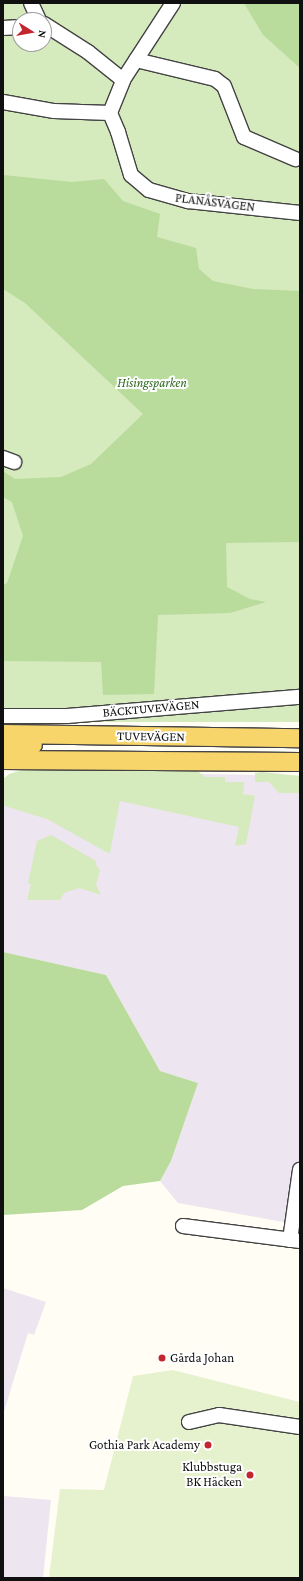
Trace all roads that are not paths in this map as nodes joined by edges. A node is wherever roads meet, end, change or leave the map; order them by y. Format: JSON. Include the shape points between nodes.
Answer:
{"nodes":[{"id":1,"x":173,"y":3,"type":"edge"},
{"id":2,"x":52,"y":29,"type":"edge"},
{"id":3,"x":136,"y":60,"type":"junction"},
{"id":4,"x":123,"y":80,"type":"junction"},
{"id":5,"x":3,"y":102,"type":"edge"},
{"id":6,"x":110,"y":113,"type":"junction"},
{"id":7,"x":295,"y":159,"type":"dead end"},
{"id":8,"x":300,"y":213,"type":"edge"},
{"id":9,"x":300,"y":693,"type":"edge"},
{"id":10,"x":3,"y":716,"type":"edge"},
{"id":11,"x":3,"y":734,"type":"edge"},
{"id":12,"x":57,"y":735,"type":"junction"},
{"id":13,"x":300,"y":738,"type":"edge"},
{"id":14,"x":3,"y":748,"type":"edge"},
{"id":15,"x":3,"y":760,"type":"edge"},
{"id":16,"x":30,"y":761,"type":"junction"},
{"id":17,"x":298,"y":764,"type":"edge"},
{"id":18,"x":3,"y":771,"type":"edge"},
{"id":19,"x":300,"y":1170,"type":"edge"},
{"id":20,"x":184,"y":1226,"type":"dead end"},
{"id":21,"x":295,"y":1240,"type":"edge"},
{"id":22,"x":189,"y":1422,"type":"dead end"},
{"id":23,"x":300,"y":1427,"type":"edge"}],
"edges":[{"from":1,"to":3,"type":"street"},
{"from":2,"to":4,"type":"street","via":[[88,52]]},
{"from":3,"to":4,"type":"street"},
{"from":3,"to":7,"type":"street","via":[[215,79],[224,86],[244,137]]},
{"from":4,"to":6,"type":"street"},
{"from":5,"to":6,"type":"street","via":[[54,111]]},
{"from":6,"to":8,"type":"street","name":"PLANÅSVÄGEN","via":[[131,175],[149,190],[188,201]]},
{"from":9,"to":10,"type":"street","name":"BÄCKTUVEVÄGEN","via":[[67,716]]},
{"from":11,"to":12,"type":"main road","name":"TUVEVÄGEN"},
{"from":12,"to":13,"type":"main road","name":"TUVEVÄGEN"},
{"from":12,"to":14,"type":"main road","via":[[44,744]]},
{"from":15,"to":16,"type":"main road","name":"TUVEVÄGEN"},
{"from":16,"to":17,"type":"main road","name":"TUVEVÄGEN"},
{"from":16,"to":18,"type":"main road"},
{"from":19,"to":21,"type":"street"},
{"from":20,"to":21,"type":"street"},
{"from":22,"to":23,"type":"street","via":[[219,1415]]}]}
